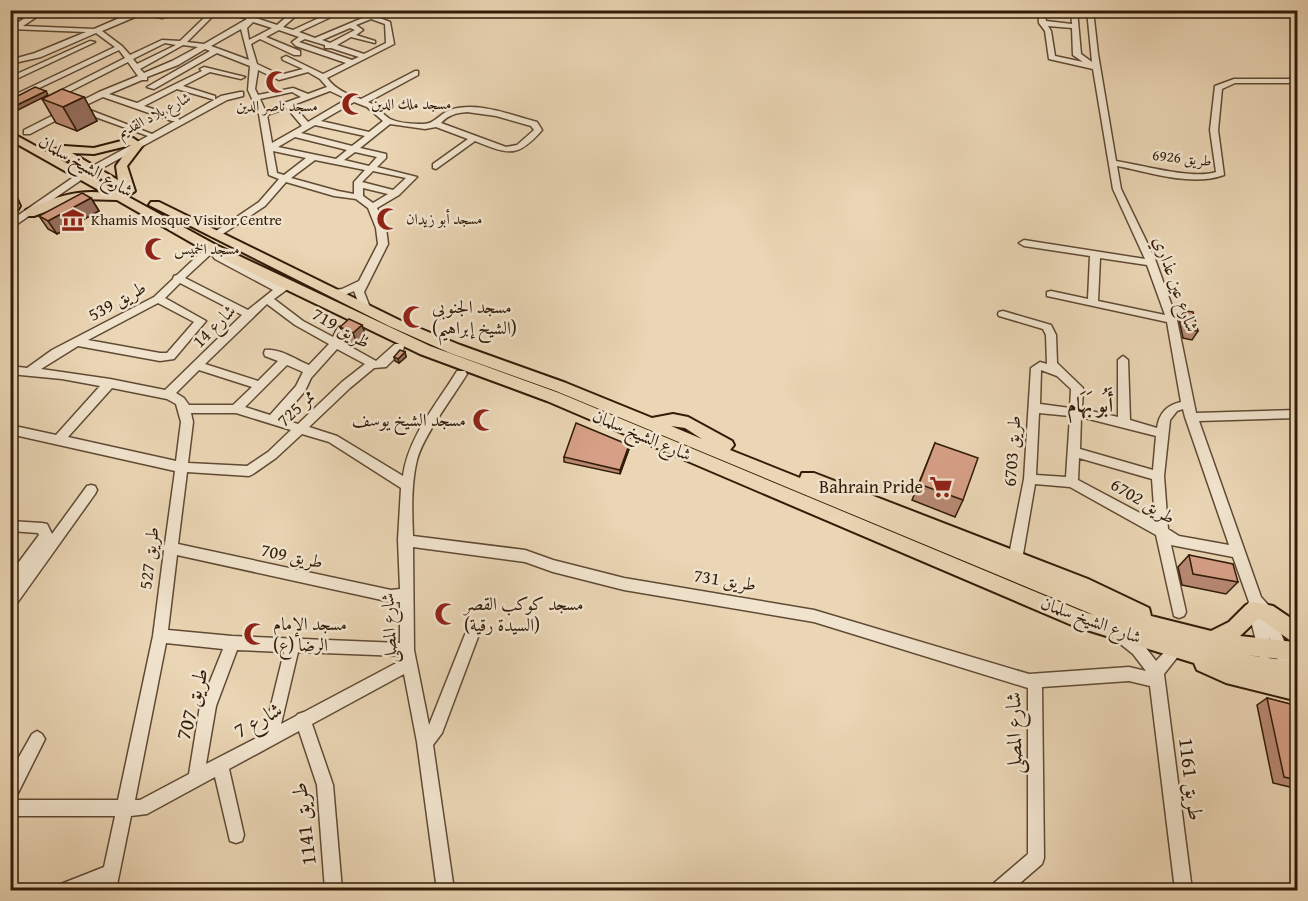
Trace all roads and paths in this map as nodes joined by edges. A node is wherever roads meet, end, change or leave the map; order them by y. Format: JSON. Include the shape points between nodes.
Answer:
{"nodes":[{"id":1,"x":44,"y":10,"type":"edge"},
{"id":2,"x":186,"y":10,"type":"edge"},
{"id":3,"x":195,"y":10,"type":"edge"},
{"id":4,"x":225,"y":10,"type":"edge"},
{"id":5,"x":259,"y":10,"type":"edge"},
{"id":6,"x":317,"y":10,"type":"edge"},
{"id":7,"x":343,"y":10,"type":"edge"},
{"id":8,"x":351,"y":10,"type":"edge"},
{"id":9,"x":1041,"y":10,"type":"edge"},
{"id":10,"x":1074,"y":10,"type":"edge"},
{"id":11,"x":1090,"y":10,"type":"edge"},
{"id":12,"x":144,"y":11,"type":"edge"},
{"id":13,"x":295,"y":11,"type":"edge"},
{"id":14,"x":206,"y":12,"type":"edge"},
{"id":15,"x":10,"y":15,"type":"edge"},
{"id":16,"x":33,"y":17,"type":"junction"},
{"id":17,"x":371,"y":17,"type":"junction"},
{"id":18,"x":242,"y":18,"type":"junction"},
{"id":19,"x":251,"y":20,"type":"junction"},
{"id":20,"x":1042,"y":23,"type":"junction"},
{"id":21,"x":350,"y":25,"type":"junction"},
{"id":22,"x":1075,"y":26,"type":"junction"},
{"id":23,"x":13,"y":27,"type":"edge"},
{"id":24,"x":279,"y":27,"type":"junction"},
{"id":25,"x":217,"y":30,"type":"dead end"},
{"id":26,"x":98,"y":31,"type":"junction"},
{"id":27,"x":294,"y":32,"type":"junction"},
{"id":28,"x":350,"y":34,"type":"junction"},
{"id":29,"x":107,"y":36,"type":"junction"},
{"id":30,"x":261,"y":37,"type":"junction"},
{"id":31,"x":303,"y":37,"type":"junction"},
{"id":32,"x":315,"y":40,"type":"junction"},
{"id":33,"x":183,"y":42,"type":"junction"},
{"id":34,"x":248,"y":43,"type":"junction"},
{"id":35,"x":156,"y":45,"type":"junction"},
{"id":36,"x":298,"y":45,"type":"junction"},
{"id":37,"x":330,"y":45,"type":"junction"},
{"id":38,"x":205,"y":46,"type":"junction"},
{"id":39,"x":120,"y":47,"type":"junction"},
{"id":40,"x":290,"y":49,"type":"junction"},
{"id":41,"x":173,"y":50,"type":"junction"},
{"id":42,"x":215,"y":51,"type":"junction"},
{"id":43,"x":322,"y":52,"type":"junction"},
{"id":44,"x":355,"y":52,"type":"junction"},
{"id":45,"x":190,"y":54,"type":"junction"},
{"id":46,"x":364,"y":56,"type":"junction"},
{"id":47,"x":130,"y":58,"type":"junction"},
{"id":48,"x":10,"y":62,"type":"edge"},
{"id":49,"x":351,"y":62,"type":"junction"},
{"id":50,"x":176,"y":63,"type":"junction"},
{"id":51,"x":299,"y":64,"type":"junction"},
{"id":52,"x":254,"y":65,"type":"junction"},
{"id":53,"x":189,"y":66,"type":"junction"},
{"id":54,"x":1096,"y":66,"type":"junction"},
{"id":55,"x":136,"y":68,"type":"junction"},
{"id":56,"x":209,"y":70,"type":"junction"},
{"id":57,"x":309,"y":70,"type":"junction"},
{"id":58,"x":415,"y":73,"type":"dead end"},
{"id":59,"x":323,"y":77,"type":"junction"},
{"id":60,"x":10,"y":80,"type":"edge"},
{"id":61,"x":140,"y":80,"type":"junction"},
{"id":62,"x":1298,"y":81,"type":"edge"},
{"id":63,"x":151,"y":87,"type":"junction"},
{"id":64,"x":176,"y":87,"type":"junction"},
{"id":65,"x":240,"y":88,"type":"junction"},
{"id":66,"x":331,"y":88,"type":"junction"},
{"id":67,"x":165,"y":92,"type":"junction"},
{"id":68,"x":254,"y":92,"type":"junction"},
{"id":69,"x":102,"y":94,"type":"junction"},
{"id":70,"x":56,"y":95,"type":"edge"},
{"id":71,"x":212,"y":98,"type":"junction"},
{"id":72,"x":353,"y":99,"type":"junction"},
{"id":73,"x":10,"y":100,"type":"edge"},
{"id":74,"x":362,"y":102,"type":"junction"},
{"id":75,"x":318,"y":103,"type":"junction"},
{"id":76,"x":289,"y":105,"type":"junction"},
{"id":77,"x":137,"y":106,"type":"junction"},
{"id":78,"x":75,"y":107,"type":"junction"},
{"id":79,"x":263,"y":114,"type":"junction"},
{"id":80,"x":175,"y":119,"type":"junction"},
{"id":81,"x":388,"y":121,"type":"junction"},
{"id":82,"x":10,"y":124,"type":"edge"},
{"id":83,"x":311,"y":124,"type":"junction"},
{"id":84,"x":436,"y":124,"type":"junction"},
{"id":85,"x":27,"y":132,"type":"junction"},
{"id":86,"x":148,"y":134,"type":"junction"},
{"id":87,"x":295,"y":134,"type":"junction"},
{"id":88,"x":10,"y":135,"type":"edge"},
{"id":89,"x":372,"y":135,"type":"junction"},
{"id":90,"x":474,"y":138,"type":"junction"},
{"id":91,"x":135,"y":143,"type":"junction"},
{"id":92,"x":54,"y":147,"type":"junction"},
{"id":93,"x":270,"y":148,"type":"junction"},
{"id":94,"x":356,"y":148,"type":"junction"},
{"id":95,"x":313,"y":158,"type":"junction"},
{"id":96,"x":336,"y":162,"type":"junction"},
{"id":97,"x":1115,"y":163,"type":"junction"},
{"id":98,"x":436,"y":166,"type":"dead end"},
{"id":99,"x":370,"y":170,"type":"junction"},
{"id":100,"x":84,"y":171,"type":"junction"},
{"id":101,"x":280,"y":179,"type":"junction"},
{"id":102,"x":358,"y":184,"type":"junction"},
{"id":103,"x":396,"y":193,"type":"junction"},
{"id":104,"x":10,"y":196,"type":"edge"},
{"id":105,"x":127,"y":196,"type":"junction"},
{"id":106,"x":359,"y":197,"type":"junction"},
{"id":107,"x":372,"y":207,"type":"junction"},
{"id":108,"x":10,"y":213,"type":"edge"},
{"id":109,"x":30,"y":213,"type":"junction"},
{"id":110,"x":10,"y":218,"type":"edge"},
{"id":111,"x":10,"y":226,"type":"edge"},
{"id":112,"x":213,"y":242,"type":"junction"},
{"id":113,"x":1024,"y":243,"type":"dead end"},
{"id":114,"x":1095,"y":256,"type":"junction"},
{"id":115,"x":1151,"y":263,"type":"junction"},
{"id":116,"x":177,"y":278,"type":"junction"},
{"id":117,"x":364,"y":284,"type":"junction"},
{"id":118,"x":284,"y":287,"type":"junction"},
{"id":119,"x":331,"y":292,"type":"junction"},
{"id":120,"x":1051,"y":294,"type":"dead end"},
{"id":121,"x":158,"y":299,"type":"junction"},
{"id":122,"x":267,"y":299,"type":"junction"},
{"id":123,"x":1093,"y":302,"type":"junction"},
{"id":124,"x":366,"y":310,"type":"junction"},
{"id":125,"x":248,"y":314,"type":"junction"},
{"id":126,"x":1003,"y":314,"type":"dead end"},
{"id":127,"x":1172,"y":320,"type":"junction"},
{"id":128,"x":378,"y":329,"type":"junction"},
{"id":129,"x":342,"y":330,"type":"edge"},
{"id":130,"x":77,"y":342,"type":"junction"},
{"id":131,"x":336,"y":343,"type":"junction"},
{"id":132,"x":399,"y":347,"type":"junction"},
{"id":133,"x":268,"y":353,"type":"dead end"},
{"id":134,"x":287,"y":360,"type":"junction"},
{"id":135,"x":1123,"y":360,"type":"dead end"},
{"id":136,"x":372,"y":364,"type":"junction"},
{"id":137,"x":198,"y":366,"type":"junction"},
{"id":138,"x":10,"y":370,"type":"edge"},
{"id":139,"x":30,"y":371,"type":"junction"},
{"id":140,"x":312,"y":371,"type":"junction"},
{"id":141,"x":1058,"y":372,"type":"junction"},
{"id":142,"x":461,"y":374,"type":"junction"},
{"id":143,"x":110,"y":383,"type":"junction"},
{"id":144,"x":259,"y":385,"type":"junction"},
{"id":145,"x":168,"y":394,"type":"junction"},
{"id":146,"x":1187,"y":404,"type":"junction"},
{"id":147,"x":1033,"y":408,"type":"junction"},
{"id":148,"x":236,"y":409,"type":"junction"},
{"id":149,"x":1075,"y":412,"type":"junction"},
{"id":150,"x":1298,"y":414,"type":"edge"},
{"id":151,"x":186,"y":416,"type":"junction"},
{"id":152,"x":1191,"y":417,"type":"junction"},
{"id":153,"x":273,"y":420,"type":"junction"},
{"id":154,"x":1124,"y":422,"type":"junction"},
{"id":155,"x":651,"y":424,"type":"junction"},
{"id":156,"x":302,"y":428,"type":"junction"},
{"id":157,"x":10,"y":429,"type":"edge"},
{"id":158,"x":1161,"y":433,"type":"junction"},
{"id":159,"x":59,"y":439,"type":"junction"},
{"id":160,"x":664,"y":444,"type":"junction"},
{"id":161,"x":1073,"y":452,"type":"junction"},
{"id":162,"x":180,"y":467,"type":"junction"},
{"id":163,"x":1158,"y":476,"type":"junction"},
{"id":164,"x":1030,"y":479,"type":"junction"},
{"id":165,"x":1072,"y":482,"type":"junction"},
{"id":166,"x":407,"y":485,"type":"junction"},
{"id":167,"x":91,"y":490,"type":"dead end"},
{"id":168,"x":10,"y":526,"type":"edge"},
{"id":169,"x":46,"y":531,"type":"junction"},
{"id":170,"x":1162,"y":533,"type":"junction"},
{"id":171,"x":61,"y":534,"type":"junction"},
{"id":172,"x":405,"y":540,"type":"junction"},
{"id":173,"x":169,"y":548,"type":"junction"},
{"id":174,"x":1238,"y":552,"type":"junction"},
{"id":175,"x":1015,"y":560,"type":"junction"},
{"id":176,"x":10,"y":586,"type":"edge"},
{"id":177,"x":407,"y":595,"type":"junction"},
{"id":178,"x":10,"y":602,"type":"edge"},
{"id":179,"x":1258,"y":608,"type":"junction"},
{"id":180,"x":1179,"y":612,"type":"dead end"},
{"id":181,"x":1115,"y":631,"type":"junction"},
{"id":182,"x":1298,"y":634,"type":"edge"},
{"id":183,"x":160,"y":636,"type":"junction"},
{"id":184,"x":471,"y":637,"type":"dead end"},
{"id":185,"x":1212,"y":639,"type":"junction"},
{"id":186,"x":1177,"y":641,"type":"junction"},
{"id":187,"x":232,"y":643,"type":"junction"},
{"id":188,"x":293,"y":644,"type":"junction"},
{"id":189,"x":1281,"y":650,"type":"edge"},
{"id":190,"x":408,"y":657,"type":"junction"},
{"id":191,"x":1286,"y":671,"type":"edge"},
{"id":192,"x":1156,"y":676,"type":"junction"},
{"id":193,"x":1035,"y":680,"type":"junction"},
{"id":194,"x":1298,"y":691,"type":"edge"},
{"id":195,"x":303,"y":719,"type":"junction"},
{"id":196,"x":271,"y":736,"type":"junction"},
{"id":197,"x":37,"y":739,"type":"dead end"},
{"id":198,"x":425,"y":742,"type":"junction"},
{"id":199,"x":220,"y":765,"type":"junction"},
{"id":200,"x":196,"y":778,"type":"junction"},
{"id":201,"x":10,"y":790,"type":"edge"},
{"id":202,"x":10,"y":808,"type":"edge"},
{"id":203,"x":125,"y":809,"type":"junction"},
{"id":204,"x":236,"y":835,"type":"dead end"},
{"id":205,"x":110,"y":882,"type":"edge"},
{"id":206,"x":67,"y":891,"type":"edge"},
{"id":207,"x":334,"y":891,"type":"edge"},
{"id":208,"x":446,"y":891,"type":"edge"},
{"id":209,"x":999,"y":891,"type":"edge"},
{"id":210,"x":1184,"y":891,"type":"edge"}],
"edges":[{"from":1,"to":16,"type":"street"},
{"from":2,"to":12,"type":"street","via":[[162,16]]},
{"from":3,"to":14,"type":"street"},
{"from":4,"to":18,"type":"street"},
{"from":5,"to":19,"type":"street"},
{"from":6,"to":13,"type":"street","via":[[306,14]]},
{"from":7,"to":27,"type":"street"},
{"from":8,"to":17,"type":"street"},
{"from":9,"to":20,"type":"street"},
{"from":10,"to":22,"type":"street"},
{"from":11,"to":54,"type":"street","name":"شارع عين عذاري"},
{"from":12,"to":26,"type":"street"},
{"from":13,"to":24,"type":"street"},
{"from":14,"to":33,"type":"street","via":[[209,17]]},
{"from":15,"to":16,"type":"street"},
{"from":16,"to":23,"type":"street"},
{"from":17,"to":21,"type":"street"},
{"from":17,"to":46,"type":"street","via":[[388,23],[391,42],[386,48]]},
{"from":18,"to":19,"type":"street"},
{"from":18,"to":25,"type":"street"},
{"from":19,"to":24,"type":"street"},
{"from":19,"to":34,"type":"street","via":[[243,32]]},
{"from":19,"to":38,"type":"street"},
{"from":20,"to":22,"type":"street"},
{"from":20,"to":54,"type":"street","via":[[1048,31],[1052,57]]},
{"from":21,"to":28,"type":"street","via":[[360,29]]},
{"from":21,"to":32,"type":"street"},
{"from":22,"to":54,"type":"street","via":[[1077,55]]},
{"from":23,"to":26,"type":"street"},
{"from":24,"to":27,"type":"street"},
{"from":24,"to":30,"type":"street"},
{"from":26,"to":29,"type":"street"},
{"from":26,"to":48,"type":"street"},
{"from":27,"to":31,"type":"street"},
{"from":28,"to":37,"type":"street"},
{"from":28,"to":44,"type":"street","via":[[373,42]]},
{"from":29,"to":39,"type":"street"},
{"from":29,"to":60,"type":"street"},
{"from":30,"to":34,"type":"street"},
{"from":30,"to":40,"type":"street"},
{"from":31,"to":32,"type":"street"},
{"from":31,"to":36,"type":"street","via":[[296,42]]},
{"from":32,"to":37,"type":"street"},
{"from":33,"to":35,"type":"street"},
{"from":33,"to":38,"type":"street"},
{"from":33,"to":41,"type":"street"},
{"from":34,"to":52,"type":"street"},
{"from":35,"to":41,"type":"street"},
{"from":35,"to":47,"type":"street"},
{"from":36,"to":40,"type":"street"},
{"from":36,"to":43,"type":"street"},
{"from":37,"to":43,"type":"street"},
{"from":37,"to":44,"type":"street"},
{"from":38,"to":42,"type":"street"},
{"from":38,"to":45,"type":"street"},
{"from":39,"to":47,"type":"street"},
{"from":39,"to":73,"type":"street"},
{"from":40,"to":51,"type":"street","via":[[297,53],[286,58]]},
{"from":41,"to":45,"type":"street"},
{"from":41,"to":55,"type":"street"},
{"from":42,"to":52,"type":"street"},
{"from":42,"to":53,"type":"street"},
{"from":43,"to":49,"type":"street"},
{"from":43,"to":51,"type":"street"},
{"from":44,"to":46,"type":"street"},
{"from":45,"to":50,"type":"street"},
{"from":46,"to":49,"type":"street"},
{"from":47,"to":55,"type":"street"},
{"from":47,"to":70,"type":"street"},
{"from":49,"to":59,"type":"street"},
{"from":50,"to":53,"type":"street"},
{"from":50,"to":61,"type":"street"},
{"from":51,"to":57,"type":"street"},
{"from":52,"to":57,"type":"street","via":[[279,78]]},
{"from":52,"to":65,"type":"street"},
{"from":52,"to":68,"type":"street"},
{"from":53,"to":56,"type":"street"},
{"from":53,"to":63,"type":"street"},
{"from":54,"to":97,"type":"street","name":"شارع عين عذاري"},
{"from":55,"to":61,"type":"street"},
{"from":56,"to":64,"type":"street"},
{"from":56,"to":65,"type":"street"},
{"from":57,"to":59,"type":"street"},
{"from":58,"to":74,"type":"street"},
{"from":59,"to":66,"type":"street"},
{"from":61,"to":63,"type":"street"},
{"from":61,"to":69,"type":"street"},
{"from":62,"to":97,"type":"street","name":"طريق 6926","via":[[1253,79],[1228,82],[1218,88],[1214,130],[1221,173],[1218,175],[1199,176]]},
{"from":63,"to":67,"type":"street"},
{"from":64,"to":67,"type":"street"},
{"from":64,"to":71,"type":"street"},
{"from":65,"to":68,"type":"street"},
{"from":65,"to":71,"type":"street","name":"شارع بلاد القديم"},
{"from":65,"to":91,"type":"street","name":"شارع بلاد القديم"},
{"from":66,"to":72,"type":"street"},
{"from":66,"to":75,"type":"street"},
{"from":67,"to":77,"type":"street"},
{"from":68,"to":75,"type":"street","via":[[295,90]]},
{"from":68,"to":79,"type":"street"},
{"from":69,"to":77,"type":"street"},
{"from":69,"to":78,"type":"street"},
{"from":71,"to":80,"type":"street","name":"شارع بلاد القديم"},
{"from":72,"to":74,"type":"street"},
{"from":72,"to":75,"type":"street"},
{"from":74,"to":81,"type":"street"},
{"from":75,"to":76,"type":"street"},
{"from":75,"to":83,"type":"street"},
{"from":76,"to":79,"type":"street"},
{"from":76,"to":83,"type":"street"},
{"from":77,"to":80,"type":"street"},
{"from":78,"to":85,"type":"street"},
{"from":78,"to":86,"type":"street"},
{"from":79,"to":93,"type":"street"},
{"from":80,"to":86,"type":"street","name":"شارع بلاد القديم"},
{"from":81,"to":84,"type":"street","via":[[425,127]]},
{"from":81,"to":89,"type":"street"},
{"from":82,"to":85,"type":"main road","name":"شارع الشيخ سلمان"},
{"from":83,"to":87,"type":"street"},
{"from":83,"to":89,"type":"street"},
{"from":84,"to":90,"type":"street"},
{"from":84,"to":90,"type":"street","via":[[445,115],[465,108],[534,124],[538,130],[529,141],[505,150]]},
{"from":85,"to":92,"type":"main road","name":"شارع الشيخ سلمان"},
{"from":86,"to":91,"type":"street","name":"شارع بلاد القديم"},
{"from":87,"to":93,"type":"street"},
{"from":87,"to":94,"type":"street"},
{"from":88,"to":100,"type":"main road","name":"شارع الشيخ سلمان"},
{"from":89,"to":94,"type":"street"},
{"from":90,"to":98,"type":"street"},
{"from":91,"to":92,"type":"main road","via":[[94,151]]},
{"from":91,"to":100,"type":"street","name":"شارع بلاد القديم"},
{"from":91,"to":105,"type":"main road","via":[[121,161]]},
{"from":92,"to":100,"type":"main road","name":"شارع الشيخ سلمان"},
{"from":93,"to":95,"type":"street"},
{"from":93,"to":101,"type":"street","via":[[271,172]]},
{"from":94,"to":96,"type":"street"},
{"from":94,"to":99,"type":"street","via":[[383,156]]},
{"from":95,"to":96,"type":"street"},
{"from":95,"to":101,"type":"street","name":"طريق 539"},
{"from":96,"to":99,"type":"street"},
{"from":97,"to":115,"type":"street","name":"شارع عين عذاري","via":[[1120,199]]},
{"from":99,"to":102,"type":"street"},
{"from":99,"to":103,"type":"street","via":[[413,177]]},
{"from":100,"to":105,"type":"main road","name":"شارع الشيخ سلمان"},
{"from":100,"to":109,"type":"street"},
{"from":100,"to":110,"type":"street"},
{"from":101,"to":106,"type":"street"},
{"from":101,"to":112,"type":"street","name":"طريق 539","via":[[262,204]]},
{"from":102,"to":103,"type":"street"},
{"from":102,"to":106,"type":"street"},
{"from":103,"to":107,"type":"street"},
{"from":104,"to":108,"type":"main road","via":[[14,206]]},
{"from":105,"to":109,"type":"main road","via":[[82,195]]},
{"from":105,"to":112,"type":"main road","name":"شارع الشيخ سلمان"},
{"from":106,"to":107,"type":"street"},
{"from":107,"to":117,"type":"street","via":[[383,244]]},
{"from":109,"to":111,"type":"street"},
{"from":112,"to":116,"type":"street","name":"طريق 539"},
{"from":112,"to":118,"type":"main road","name":"شارع الشيخ سلمان"},
{"from":112,"to":119,"type":"main road","name":"شارع الشيخ سلمان"},
{"from":113,"to":114,"type":"street"},
{"from":114,"to":115,"type":"street"},
{"from":114,"to":123,"type":"street"},
{"from":115,"to":127,"type":"street","name":"شارع عين عذاري"},
{"from":116,"to":121,"type":"street","name":"طريق 539"},
{"from":116,"to":125,"type":"street"},
{"from":117,"to":119,"type":"street","via":[[344,292]]},
{"from":117,"to":124,"type":"street","via":[[359,297]]},
{"from":118,"to":122,"type":"street","name":"شارع 14"},
{"from":118,"to":128,"type":"main road","name":"شارع الشيخ سلمان"},
{"from":119,"to":124,"type":"main road","name":"شارع الشيخ سلمان"},
{"from":120,"to":123,"type":"street"},
{"from":121,"to":130,"type":"street","name":"طريق 539"},
{"from":121,"to":130,"type":"street","via":[[201,321],[170,356]]},
{"from":122,"to":125,"type":"street","name":"شارع 14"},
{"from":122,"to":131,"type":"street","name":"طريق 719","via":[[299,323]]},
{"from":123,"to":127,"type":"street"},
{"from":124,"to":155,"type":"main road","name":"شارع الشيخ سلمان","via":[[454,349]]},
{"from":125,"to":137,"type":"street","name":"شارع 14"},
{"from":126,"to":141,"type":"street","via":[[1050,331],[1052,364]]},
{"from":127,"to":146,"type":"street","name":"شارع عين عذاري"},
{"from":128,"to":132,"type":"main road"},
{"from":128,"to":160,"type":"main road","name":"شارع الشيخ سلمان"},
{"from":129,"to":131,"type":"street"},
{"from":130,"to":139,"type":"street","name":"طريق 539"},
{"from":131,"to":136,"type":"street","name":"طريق 719"},
{"from":131,"to":140,"type":"street"},
{"from":132,"to":136,"type":"street","name":"طريق 719","via":[[381,365]]},
{"from":132,"to":142,"type":"main road"},
{"from":133,"to":134,"type":"street"},
{"from":134,"to":140,"type":"street"},
{"from":134,"to":144,"type":"street"},
{"from":135,"to":154,"type":"street"},
{"from":136,"to":156,"type":"street","name":"ممر 725"},
{"from":137,"to":144,"type":"street"},
{"from":137,"to":145,"type":"street","name":"شارع 14"},
{"from":138,"to":139,"type":"street"},
{"from":139,"to":143,"type":"street"},
{"from":140,"to":153,"type":"street"},
{"from":141,"to":147,"type":"street","name":"طريق 6703","via":[[1037,367]]},
{"from":141,"to":149,"type":"street","via":[[1077,388]]},
{"from":142,"to":160,"type":"main road","via":[[538,400],[633,440]]},
{"from":142,"to":166,"type":"street","name":"شارع المصلى","via":[[423,434],[411,460]]},
{"from":143,"to":145,"type":"street"},
{"from":143,"to":159,"type":"street"},
{"from":144,"to":148,"type":"street"},
{"from":145,"to":151,"type":"street","via":[[181,400]]},
{"from":146,"to":152,"type":"street","name":"شارع عين عذاري"},
{"from":146,"to":158,"type":"street","via":[[1168,412]]},
{"from":147,"to":149,"type":"street"},
{"from":147,"to":164,"type":"street","name":"طريق 6703"},
{"from":148,"to":151,"type":"street","via":[[211,408]]},
{"from":148,"to":153,"type":"street"},
{"from":149,"to":154,"type":"street"},
{"from":149,"to":161,"type":"street"},
{"from":150,"to":152,"type":"street"},
{"from":151,"to":162,"type":"street","name":"طريق 527"},
{"from":152,"to":174,"type":"street","name":"شارع عين عذاري"},
{"from":153,"to":156,"type":"street"},
{"from":154,"to":158,"type":"street"},
{"from":155,"to":175,"type":"main road","via":[[682,419],[734,449]]},
{"from":155,"to":186,"type":"main road","name":"شارع الشيخ سلمان","via":[[1054,591],[1151,627]]},
{"from":156,"to":162,"type":"street","name":"ممر 725","via":[[249,471]]},
{"from":156,"to":166,"type":"street","via":[[333,439]]},
{"from":157,"to":159,"type":"street"},
{"from":158,"to":163,"type":"street"},
{"from":159,"to":162,"type":"street"},
{"from":160,"to":181,"type":"main road","name":"شارع الشيخ سلمان"},
{"from":161,"to":163,"type":"street"},
{"from":161,"to":165,"type":"street"},
{"from":162,"to":173,"type":"street","name":"طريق 527"},
{"from":163,"to":170,"type":"street"},
{"from":164,"to":165,"type":"street","name":"طريق 6702"},
{"from":164,"to":175,"type":"street","name":"طريق 6703"},
{"from":165,"to":170,"type":"street","name":"طريق 6702"},
{"from":166,"to":172,"type":"street","name":"شارع المصلى"},
{"from":167,"to":171,"type":"street"},
{"from":168,"to":169,"type":"street"},
{"from":169,"to":171,"type":"street"},
{"from":169,"to":176,"type":"street"},
{"from":170,"to":174,"type":"street","name":"طريق 6702","via":[[1176,542]]},
{"from":170,"to":180,"type":"street"},
{"from":171,"to":178,"type":"street"},
{"from":172,"to":177,"type":"street","name":"شارع المصلى"},
{"from":172,"to":193,"type":"street","name":"طريق 731","via":[[525,556],[624,584],[814,616]]},
{"from":173,"to":177,"type":"street","name":"طريق 709","via":[[391,596]]},
{"from":173,"to":183,"type":"street","name":"طريق 527"},
{"from":174,"to":179,"type":"street","name":"شارع عين عذاري"},
{"from":175,"to":186,"type":"main road","via":[[1102,595]]},
{"from":177,"to":190,"type":"street","name":"شارع المصلى"},
{"from":179,"to":182,"type":"main road"},
{"from":179,"to":185,"type":"main road","via":[[1243,624]]},
{"from":179,"to":189,"type":"street","name":"شارع عين عذاري"},
{"from":181,"to":186,"type":"main road","name":"شارع الشيخ سلمان"},
{"from":181,"to":192,"type":"street","via":[[1138,649]]},
{"from":183,"to":187,"type":"street","name":"طريق 707"},
{"from":183,"to":203,"type":"street","name":"طريق 527"},
{"from":184,"to":198,"type":"street","via":[[434,733]]},
{"from":185,"to":186,"type":"main road","name":"شارع الشيخ سلمان"},
{"from":185,"to":189,"type":"main road","name":"شارع الشيخ سلمان"},
{"from":186,"to":191,"type":"main road","name":"شارع الشيخ سلمان"},
{"from":186,"to":192,"type":"street"},
{"from":186,"to":194,"type":"main road","via":[[1226,674]]},
{"from":187,"to":188,"type":"street","name":"طريق 707"},
{"from":187,"to":200,"type":"street","name":"طريق 707","via":[[208,706]]},
{"from":188,"to":190,"type":"street","name":"طريق 707"},
{"from":188,"to":196,"type":"street"},
{"from":189,"to":191,"type":"street","name":"شارع عين عذاري"},
{"from":190,"to":195,"type":"street","name":"شارع 7"},
{"from":190,"to":198,"type":"street","name":"شارع المصلى"},
{"from":192,"to":193,"type":"street","name":"شارع المصلى"},
{"from":192,"to":210,"type":"street","name":"طريق 1161"},
{"from":193,"to":209,"type":"street","name":"شارع المصلى","via":[[1036,858]]},
{"from":195,"to":196,"type":"street","name":"شارع 7"},
{"from":195,"to":207,"type":"street","name":"طريق 1141","via":[[325,785]]},
{"from":196,"to":199,"type":"street","name":"شارع 7"},
{"from":197,"to":201,"type":"street"},
{"from":198,"to":208,"type":"street","name":"شارع المصلى"},
{"from":199,"to":200,"type":"street","name":"شارع 7"},
{"from":199,"to":204,"type":"street"},
{"from":200,"to":203,"type":"street","name":"شارع 7","via":[[141,808]]},
{"from":202,"to":203,"type":"street","name":"شارع 7"},
{"from":203,"to":205,"type":"street","name":"طريق 527"},
{"from":205,"to":206,"type":"street"}]}
